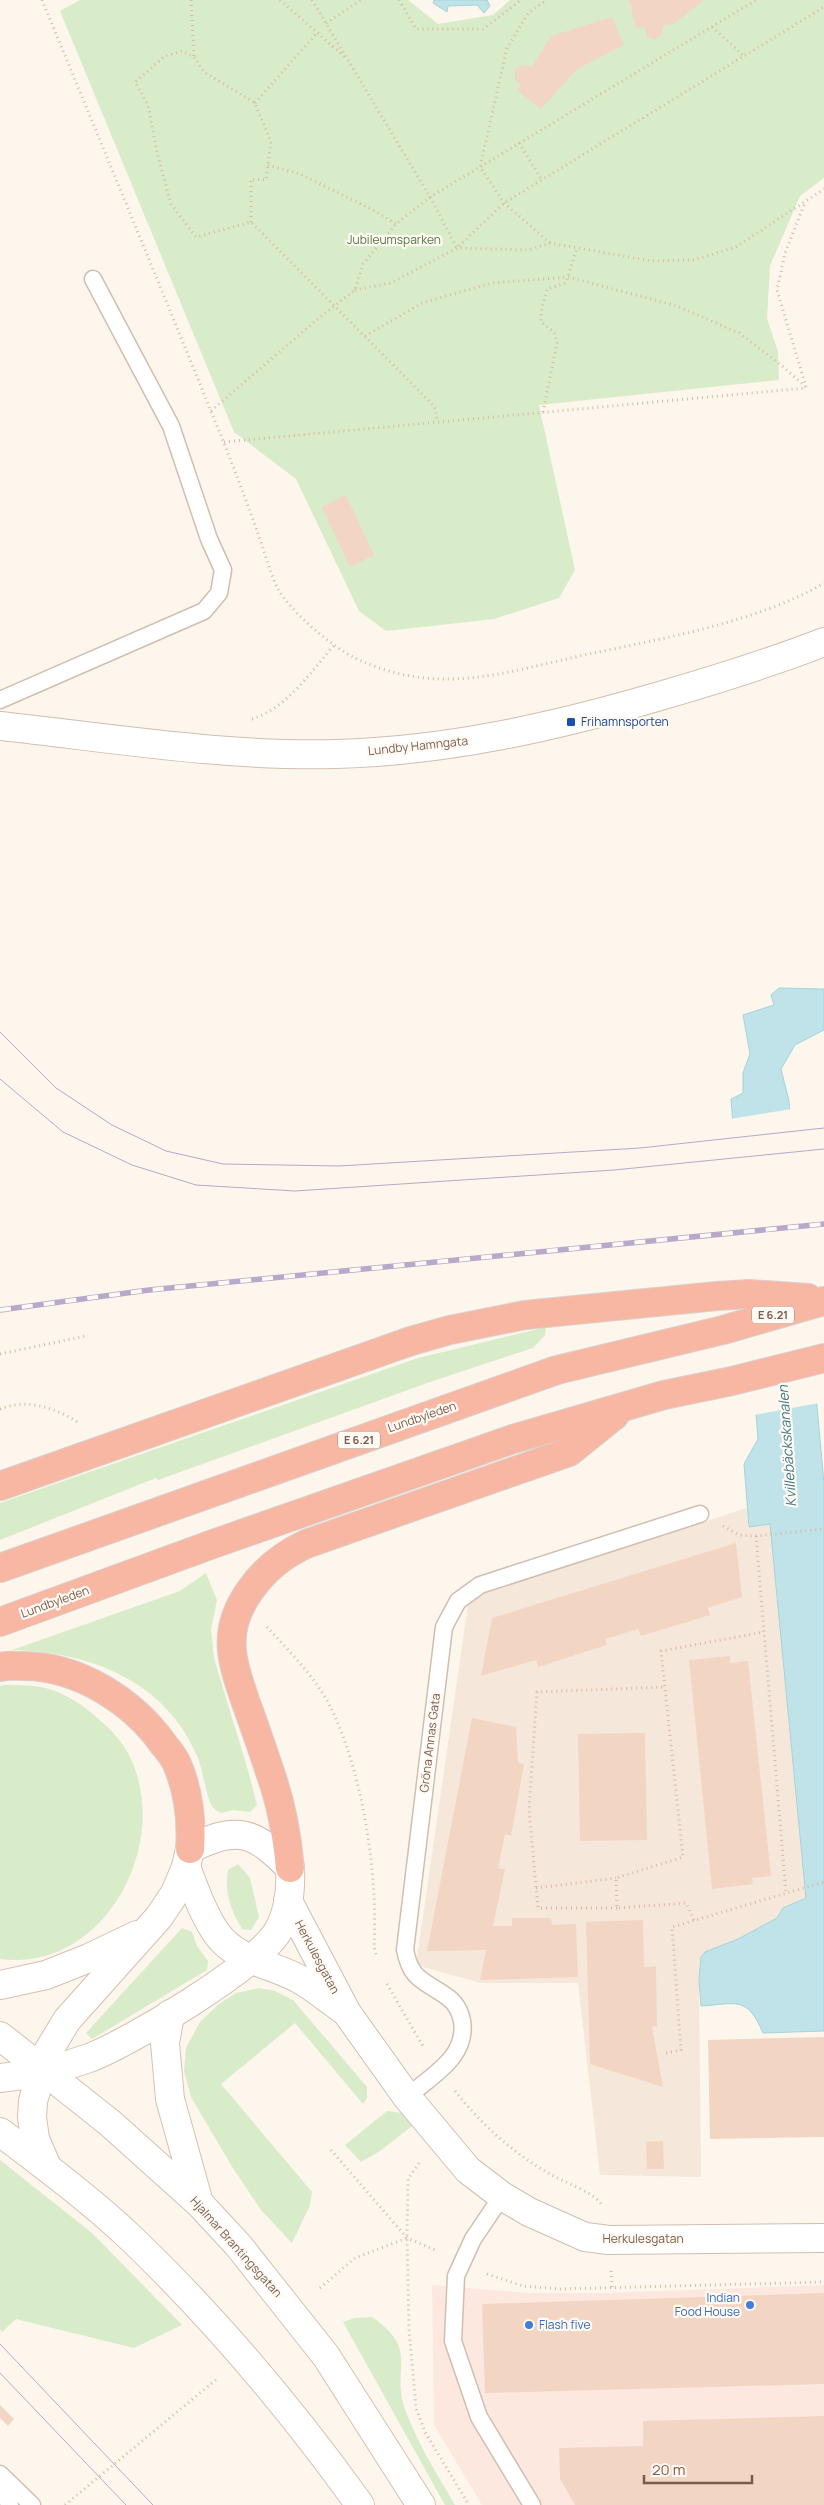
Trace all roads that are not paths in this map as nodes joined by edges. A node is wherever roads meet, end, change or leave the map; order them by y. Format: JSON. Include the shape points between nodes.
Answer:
{"nodes":[{"id":1,"x":94,"y":279,"type":"dead end"},
{"id":2,"x":824,"y":642,"type":"edge"},
{"id":3,"x":0,"y":700,"type":"edge"},
{"id":4,"x":0,"y":726,"type":"edge"},
{"id":5,"x":824,"y":1300,"type":"edge"},
{"id":6,"x":824,"y":1358,"type":"edge"},
{"id":7,"x":626,"y":1407,"type":"junction"},
{"id":8,"x":0,"y":1486,"type":"edge"},
{"id":9,"x":700,"y":1514,"type":"road end"},
{"id":10,"x":0,"y":1568,"type":"edge"},
{"id":11,"x":0,"y":1622,"type":"edge"},
{"id":12,"x":0,"y":1667,"type":"edge"},
{"id":13,"x":188,"y":1858,"type":"junction"},
{"id":14,"x":290,"y":1868,"type":"junction"},
{"id":15,"x":288,"y":1901,"type":"junction"},
{"id":16,"x":150,"y":1929,"type":"junction"},
{"id":17,"x":251,"y":1960,"type":"junction"},
{"id":18,"x":0,"y":1985,"type":"edge"},
{"id":19,"x":347,"y":2013,"type":"junction"},
{"id":20,"x":170,"y":2014,"type":"junction"},
{"id":21,"x":0,"y":2036,"type":"edge"},
{"id":22,"x":42,"y":2070,"type":"junction"},
{"id":23,"x":0,"y":2078,"type":"edge"},
{"id":24,"x":408,"y":2097,"type":"junction"},
{"id":25,"x":0,"y":2132,"type":"edge"},
{"id":26,"x":47,"y":2167,"type":"junction"},
{"id":27,"x":502,"y":2196,"type":"junction"},
{"id":28,"x":199,"y":2203,"type":"junction"},
{"id":29,"x":824,"y":2238,"type":"edge"},
{"id":30,"x":0,"y":2474,"type":"edge"},
{"id":31,"x":0,"y":2488,"type":"edge"},
{"id":32,"x":10,"y":2505,"type":"edge"},
{"id":33,"x":32,"y":2505,"type":"edge"},
{"id":34,"x":360,"y":2505,"type":"edge"},
{"id":35,"x":421,"y":2505,"type":"edge"},
{"id":36,"x":532,"y":2505,"type":"edge"}],
"edges":[{"from":1,"to":3,"type":"lane","via":[[171,426],[209,539],[223,570],[219,593],[204,611]]},
{"from":2,"to":4,"type":"main road","name":"Lundby Hamngata","via":[[720,679],[571,722],[441,746],[337,754],[264,753]]},
{"from":5,"to":8,"type":"highway","via":[[749,1294],[717,1296],[525,1315],[450,1330]]},
{"from":5,"to":10,"type":"highway","name":"Lundbyleden","number":"E 6.21","via":[[723,1330],[557,1370]]},
{"from":6,"to":7,"type":"highway","name":"Lundbyleden","via":[[664,1395]]},
{"from":7,"to":11,"type":"highway","name":"Lundbyleden","via":[[513,1439]]},
{"from":7,"to":14,"type":"highway","via":[[570,1452],[306,1544],[283,1555],[256,1582],[237,1610],[230,1647],[280,1804]]},
{"from":9,"to":24,"type":"lane","name":"Gröna Annas Gata","via":[[480,1585],[458,1601],[444,1627],[405,1950],[408,1966],[418,1979],[448,1997],[460,2013],[462,2038],[450,2061]]},
{"from":12,"to":13,"type":"highway","via":[[38,1666],[89,1682],[124,1703],[154,1730],[176,1762],[190,1801]]},
{"from":13,"to":14,"type":"main road","via":[[226,1834],[250,1836],[271,1849]]},
{"from":13,"to":16,"type":"main road","via":[[175,1892]]},
{"from":13,"to":17,"type":"main road","name":"Herkulesgatan","via":[[196,1895],[218,1935]]},
{"from":14,"to":15,"type":"main road"},
{"from":15,"to":17,"type":"main road","via":[[278,1930],[267,1946]]},
{"from":15,"to":19,"type":"main road","name":"Herkulesgatan"},
{"from":16,"to":18,"type":"main road","via":[[46,1975]]},
{"from":16,"to":22,"type":"main road","via":[[67,2020],[51,2045]]},
{"from":17,"to":19,"type":"main road","name":"Herkulesgatan","via":[[300,1979]]},
{"from":17,"to":20,"type":"main road"},
{"from":19,"to":24,"type":"main road","name":"Herkulesgatan"},
{"from":20,"to":22,"type":"main road","via":[[89,2058]]},
{"from":20,"to":28,"type":"main road","via":[[165,2043],[170,2099]]},
{"from":21,"to":22,"type":"main road","name":"Hjalmar Brantingsgatan"},
{"from":22,"to":23,"type":"main road"},
{"from":22,"to":26,"type":"main road","via":[[32,2117],[35,2139]]},
{"from":22,"to":28,"type":"main road","name":"Hjalmar Brantingsgatan","via":[[110,2123]]},
{"from":24,"to":27,"type":"main road","name":"Herkulesgatan","via":[[468,2170]]},
{"from":25,"to":26,"type":"main road"},
{"from":26,"to":34,"type":"main road","via":[[132,2239],[205,2312],[317,2444]]},
{"from":27,"to":29,"type":"main road","name":"Herkulesgatan","via":[[585,2237],[609,2240]]},
{"from":27,"to":36,"type":"lane","via":[[473,2239],[456,2276],[453,2340],[479,2417]]},
{"from":28,"to":35,"type":"main road","name":"Hjalmar Brantingsgatan","via":[[260,2272],[326,2356]]},
{"from":30,"to":33,"type":"lane"},
{"from":31,"to":32,"type":"lane"}]}
